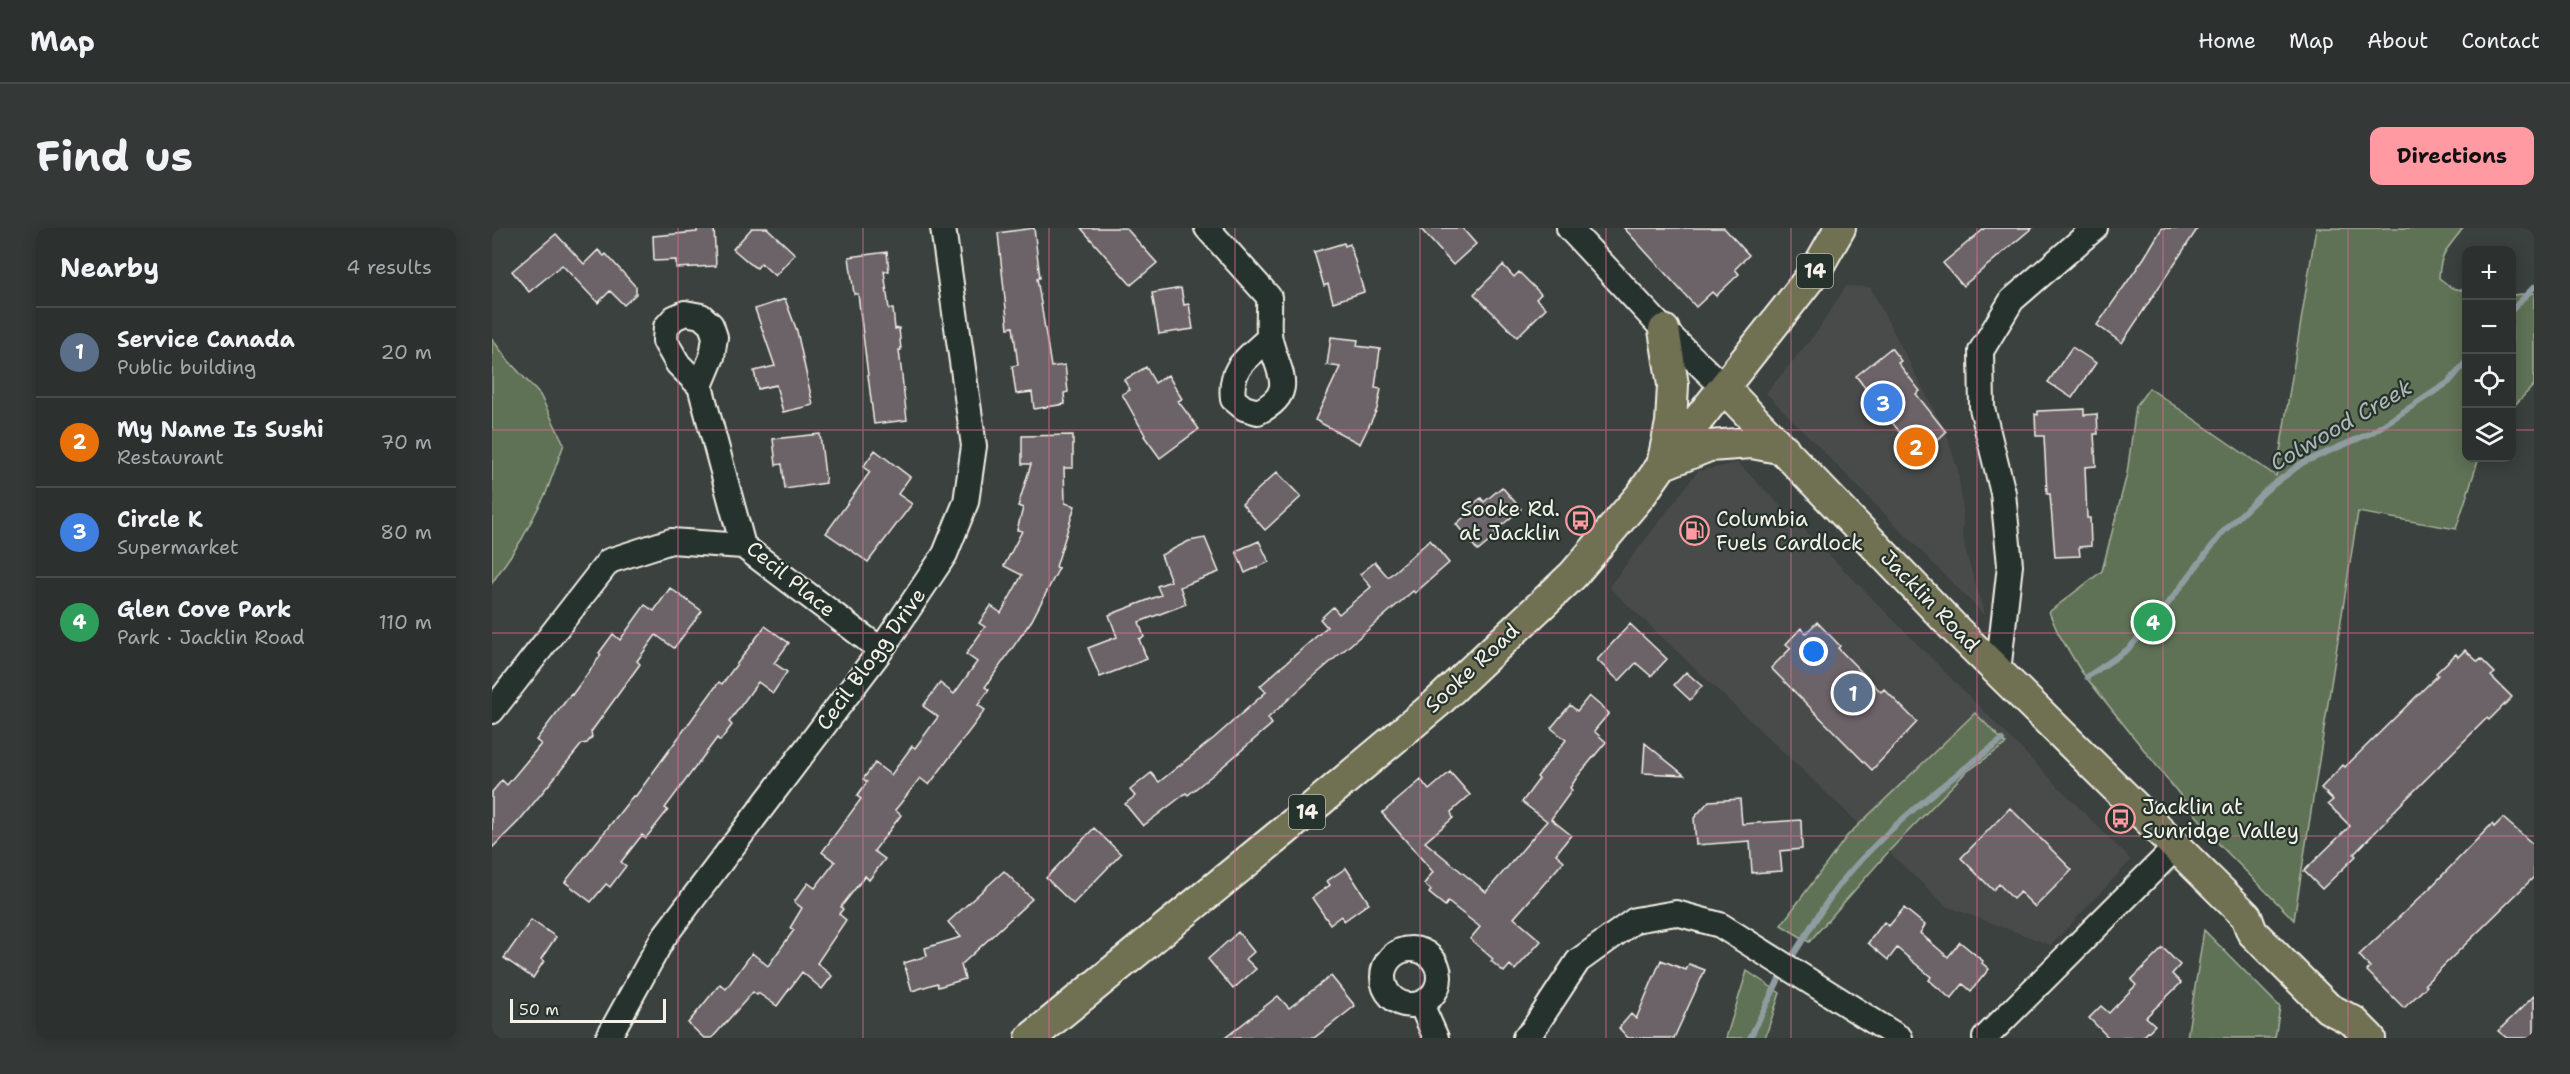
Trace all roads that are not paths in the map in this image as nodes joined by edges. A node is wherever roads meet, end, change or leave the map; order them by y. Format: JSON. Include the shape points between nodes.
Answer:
{"nodes":[{"id":1,"x":943,"y":228,"type":"edge"},
{"id":2,"x":1208,"y":228,"type":"edge"},
{"id":3,"x":1569,"y":228,"type":"edge"},
{"id":4,"x":1840,"y":228,"type":"edge"},
{"id":5,"x":2095,"y":228,"type":"edge"},
{"id":6,"x":1664,"y":330,"type":"junction"},
{"id":7,"x":1269,"y":338,"type":"dead end"},
{"id":8,"x":700,"y":386,"type":"dead end"},
{"id":9,"x":1724,"y":388,"type":"junction"},
{"id":10,"x":1784,"y":449,"type":"junction"},
{"id":11,"x":1662,"y":465,"type":"junction"},
{"id":12,"x":743,"y":546,"type":"junction"},
{"id":13,"x":881,"y":650,"type":"junction"},
{"id":14,"x":1998,"y":672,"type":"junction"},
{"id":15,"x":492,"y":711,"type":"edge"},
{"id":16,"x":2175,"y":848,"type":"junction"},
{"id":17,"x":1421,"y":1004,"type":"dead end"},
{"id":18,"x":2362,"y":1029,"type":"edge"},
{"id":19,"x":608,"y":1038,"type":"edge"},
{"id":20,"x":1031,"y":1038,"type":"edge"},
{"id":21,"x":1436,"y":1038,"type":"edge"},
{"id":22,"x":1525,"y":1038,"type":"edge"},
{"id":23,"x":1900,"y":1038,"type":"edge"},
{"id":24,"x":1985,"y":1038,"type":"edge"}],
"edges":[{"from":1,"to":13,"type":"street","name":"Cecil Blogg Drive","via":[[974,446],[966,502],[945,554]]},
{"from":2,"to":7,"type":"street","via":[[1269,297]]},
{"from":3,"to":6,"type":"street","name":"Jacklin Road"},
{"from":4,"to":9,"type":"main road","name":"Sooke Road","number":"14","via":[[1816,270]]},
{"from":5,"to":14,"type":"street","via":[[2012,300],[1981,351],[1982,408],[2003,493],[2010,565]]},
{"from":6,"to":9,"type":"street","name":"Jacklin Road"},
{"from":6,"to":11,"type":"main road","via":[[1673,385],[1671,423]]},
{"from":8,"to":12,"type":"street","name":"Cecil Place"},
{"from":9,"to":10,"type":"main road","name":"Jacklin Road"},
{"from":9,"to":11,"type":"main road","name":"Sooke Road","number":"14"},
{"from":10,"to":11,"type":"main road","via":[[1752,443],[1710,446]]},
{"from":10,"to":14,"type":"main road","name":"Jacklin Road"},
{"from":11,"to":20,"type":"main road","name":"Sooke Road","number":"14","via":[[1573,574],[1436,704]]},
{"from":12,"to":13,"type":"street","name":"Cecil Place"},
{"from":12,"to":15,"type":"street","via":[[671,541],[609,561]]},
{"from":13,"to":19,"type":"street","name":"Cecil Blogg Drive","via":[[663,938]]},
{"from":14,"to":16,"type":"main road","name":"Jacklin Road"},
{"from":16,"to":18,"type":"main road","name":"Jacklin Road","via":[[2246,916],[2253,932],[2328,1008]]},
{"from":16,"to":24,"type":"street"},
{"from":17,"to":21,"type":"street"},
{"from":22,"to":23,"type":"street","via":[[1578,961],[1635,920],[1676,913],[1720,925]]}]}
